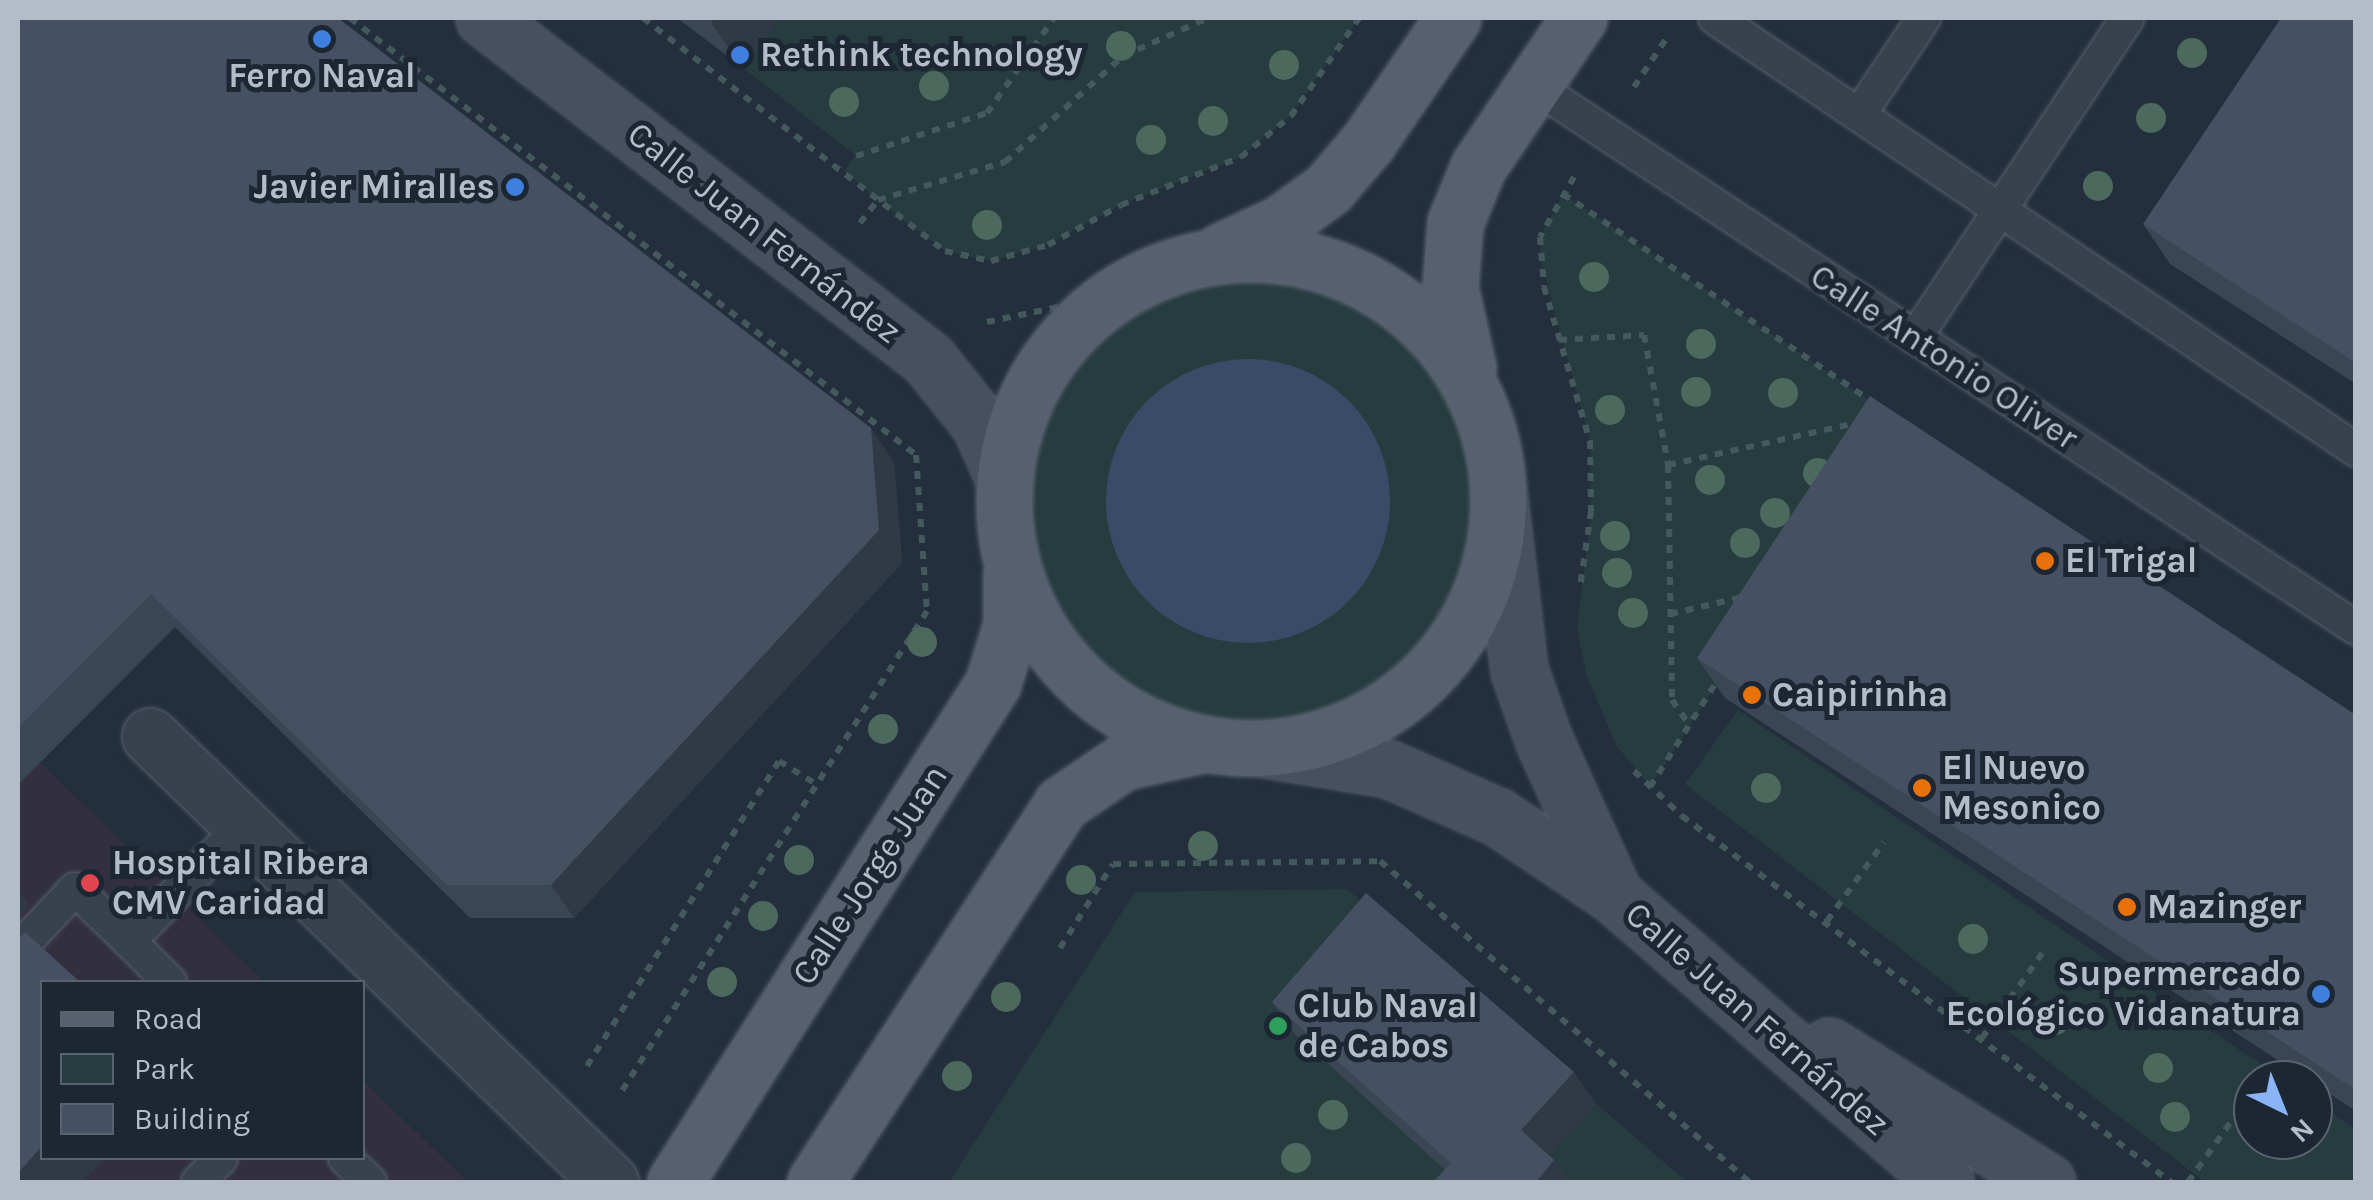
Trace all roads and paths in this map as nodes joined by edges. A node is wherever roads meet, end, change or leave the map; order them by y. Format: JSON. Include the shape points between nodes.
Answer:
{"nodes":[{"id":1,"x":350,"y":18,"type":"edge"},
{"id":2,"x":484,"y":18,"type":"edge"},
{"id":3,"x":643,"y":18,"type":"edge"},
{"id":4,"x":1054,"y":18,"type":"edge"},
{"id":5,"x":1208,"y":18,"type":"edge"},
{"id":6,"x":1359,"y":18,"type":"edge"},
{"id":7,"x":1453,"y":18,"type":"edge"},
{"id":8,"x":1579,"y":18,"type":"edge"},
{"id":9,"x":1715,"y":18,"type":"edge"},
{"id":10,"x":1924,"y":18,"type":"edge"},
{"id":11,"x":2128,"y":18,"type":"edge"},
{"id":12,"x":1761,"y":31,"type":"edge"},
{"id":13,"x":1533,"y":85,"type":"junction"},
{"id":14,"x":1859,"y":115,"type":"junction"},
{"id":15,"x":856,"y":156,"type":"dead end"},
{"id":16,"x":1563,"y":194,"type":"dead end"},
{"id":17,"x":878,"y":200,"type":"junction"},
{"id":18,"x":1999,"y":211,"type":"junction"},
{"id":19,"x":1194,"y":260,"type":"junction"},
{"id":20,"x":820,"y":276,"type":"junction"},
{"id":21,"x":1114,"y":296,"type":"junction"},
{"id":22,"x":971,"y":320,"type":"dead end"},
{"id":23,"x":1915,"y":338,"type":"junction"},
{"id":24,"x":1875,"y":404,"type":"edge"},
{"id":25,"x":1485,"y":418,"type":"junction"},
{"id":26,"x":1873,"y":419,"type":"edge"},
{"id":27,"x":2356,"y":450,"type":"edge"},
{"id":28,"x":1668,"y":465,"type":"junction"},
{"id":29,"x":1005,"y":481,"type":"junction"},
{"id":30,"x":1498,"y":492,"type":"junction"},
{"id":31,"x":1009,"y":551,"type":"junction"},
{"id":32,"x":1760,"y":593,"type":"edge"},
{"id":33,"x":1578,"y":598,"type":"dead end"},
{"id":34,"x":1670,"y":614,"type":"junction"},
{"id":35,"x":2356,"y":628,"type":"edge"},
{"id":36,"x":1729,"y":664,"type":"edge"},
{"id":37,"x":1690,"y":724,"type":"junction"},
{"id":38,"x":150,"y":736,"type":"dead end"},
{"id":39,"x":1240,"y":747,"type":"junction"},
{"id":40,"x":1627,"y":762,"type":"dead end"},
{"id":41,"x":816,"y":784,"type":"junction"},
{"id":42,"x":1650,"y":787,"type":"junction"},
{"id":43,"x":242,"y":826,"type":"junction"},
{"id":44,"x":1884,"y":842,"type":"dead end"},
{"id":45,"x":1614,"y":895,"type":"junction"},
{"id":46,"x":1826,"y":921,"type":"junction"},
{"id":47,"x":128,"y":941,"type":"junction"},
{"id":48,"x":1060,"y":948,"type":"dead end"},
{"id":49,"x":2046,"y":948,"type":"dead end"},
{"id":50,"x":18,"y":950,"type":"edge"},
{"id":51,"x":1686,"y":957,"type":"junction"},
{"id":52,"x":168,"y":980,"type":"edge"},
{"id":53,"x":1982,"y":1038,"type":"junction"},
{"id":54,"x":2233,"y":1119,"type":"edge"},
{"id":55,"x":580,"y":1156,"type":"edge"},
{"id":56,"x":220,"y":1160,"type":"edge"},
{"id":57,"x":347,"y":1160,"type":"edge"},
{"id":58,"x":198,"y":1182,"type":"edge"},
{"id":59,"x":370,"y":1182,"type":"edge"},
{"id":60,"x":675,"y":1182,"type":"edge"},
{"id":61,"x":815,"y":1182,"type":"edge"},
{"id":62,"x":1749,"y":1182,"type":"edge"},
{"id":63,"x":1945,"y":1182,"type":"edge"},
{"id":64,"x":2047,"y":1182,"type":"edge"},
{"id":65,"x":2172,"y":1182,"type":"edge"},
{"id":66,"x":2188,"y":1182,"type":"edge"}],
"edges":[{"from":1,"to":41,"type":"path","via":[[916,454],[927,611]]},
{"from":2,"to":20,"type":"main road","name":"Calle Juan Fernández"},
{"from":3,"to":17,"type":"path"},
{"from":4,"to":15,"type":"path","via":[[988,113]]},
{"from":5,"to":17,"type":"path","via":[[1123,56],[1005,162]]},
{"from":6,"to":17,"type":"path","via":[[1291,116],[1241,157],[1120,205],[1048,246],[990,261],[960,258]]},
{"from":7,"to":19,"type":"main road","via":[[1328,188],[1263,234]]},
{"from":8,"to":13,"type":"main road"},
{"from":9,"to":12,"type":"lane"},
{"from":10,"to":14,"type":"lane"},
{"from":11,"to":18,"type":"lane"},
{"from":12,"to":14,"type":"lane"},
{"from":13,"to":23,"type":"lane","name":"Calle Antonio Oliver"},
{"from":13,"to":25,"type":"main road","via":[[1465,194],[1449,255],[1454,317]]},
{"from":14,"to":18,"type":"lane"},
{"from":16,"to":24,"type":"path"},
{"from":17,"to":20,"type":"path"},
{"from":18,"to":23,"type":"lane"},
{"from":18,"to":27,"type":"lane"},
{"from":19,"to":21,"type":"main road","name":"Calle Jorge Juan"},
{"from":19,"to":25,"type":"main road","via":[[1292,256],[1361,278],[1436,336]]},
{"from":20,"to":29,"type":"main road","name":"Calle Juan Fernández","via":[[947,380],[986,434]]},
{"from":21,"to":22,"type":"path","via":[[1024,319]]},
{"from":21,"to":29,"type":"main road","name":"Calle Jorge Juan","via":[[1071,333],[1040,373],[1013,436]]},
{"from":23,"to":35,"type":"lane","name":"Calle Antonio Oliver"},
{"from":25,"to":30,"type":"main road"},
{"from":26,"to":28,"type":"path"},
{"from":28,"to":33,"type":"path","via":[[1644,336],[1559,340],[1591,458],[1592,511]]},
{"from":28,"to":34,"type":"path"},
{"from":29,"to":31,"type":"main road","name":"Calle Jorge Juan"},
{"from":30,"to":39,"type":"main road","via":[[1484,584],[1436,666],[1363,722],[1310,741]]},
{"from":30,"to":45,"type":"main road","name":"Calle Juan Fernández","via":[[1519,670]]},
{"from":31,"to":39,"type":"main road","via":[[1038,627],[1085,685],[1152,728]]},
{"from":31,"to":60,"type":"main road","name":"Calle Jorge Juan","via":[[1010,625],[992,683]]},
{"from":32,"to":34,"type":"path"},
{"from":34,"to":37,"type":"path","via":[[1672,700],[1683,724]]},
{"from":36,"to":37,"type":"path"},
{"from":37,"to":42,"type":"path"},
{"from":38,"to":43,"type":"street"},
{"from":39,"to":45,"type":"main road","name":"Calle Juan Fernández","via":[[1356,759],[1418,778],[1498,817]]},
{"from":39,"to":61,"type":"main road","via":[[1177,748],[1123,762],[1061,804]]},
{"from":40,"to":42,"type":"path"},
{"from":41,"to":55,"type":"path"},
{"from":41,"to":55,"type":"path","via":[[779,762]]},
{"from":42,"to":46,"type":"path"},
{"from":43,"to":47,"type":"lane"},
{"from":43,"to":55,"type":"street"},
{"from":44,"to":46,"type":"path"},
{"from":45,"to":51,"type":"main road","name":"Calle Juan Fernández"},
{"from":46,"to":53,"type":"path"},
{"from":47,"to":50,"type":"lane","via":[[75,889]]},
{"from":47,"to":52,"type":"lane"},
{"from":48,"to":62,"type":"path","via":[[1112,864],[1380,862]]},
{"from":49,"to":53,"type":"path"},
{"from":51,"to":63,"type":"main road","name":"Calle Juan Fernández"},
{"from":51,"to":64,"type":"main road"},
{"from":53,"to":65,"type":"path"},
{"from":54,"to":66,"type":"path"},
{"from":56,"to":58,"type":"lane"},
{"from":57,"to":59,"type":"lane"}]}
